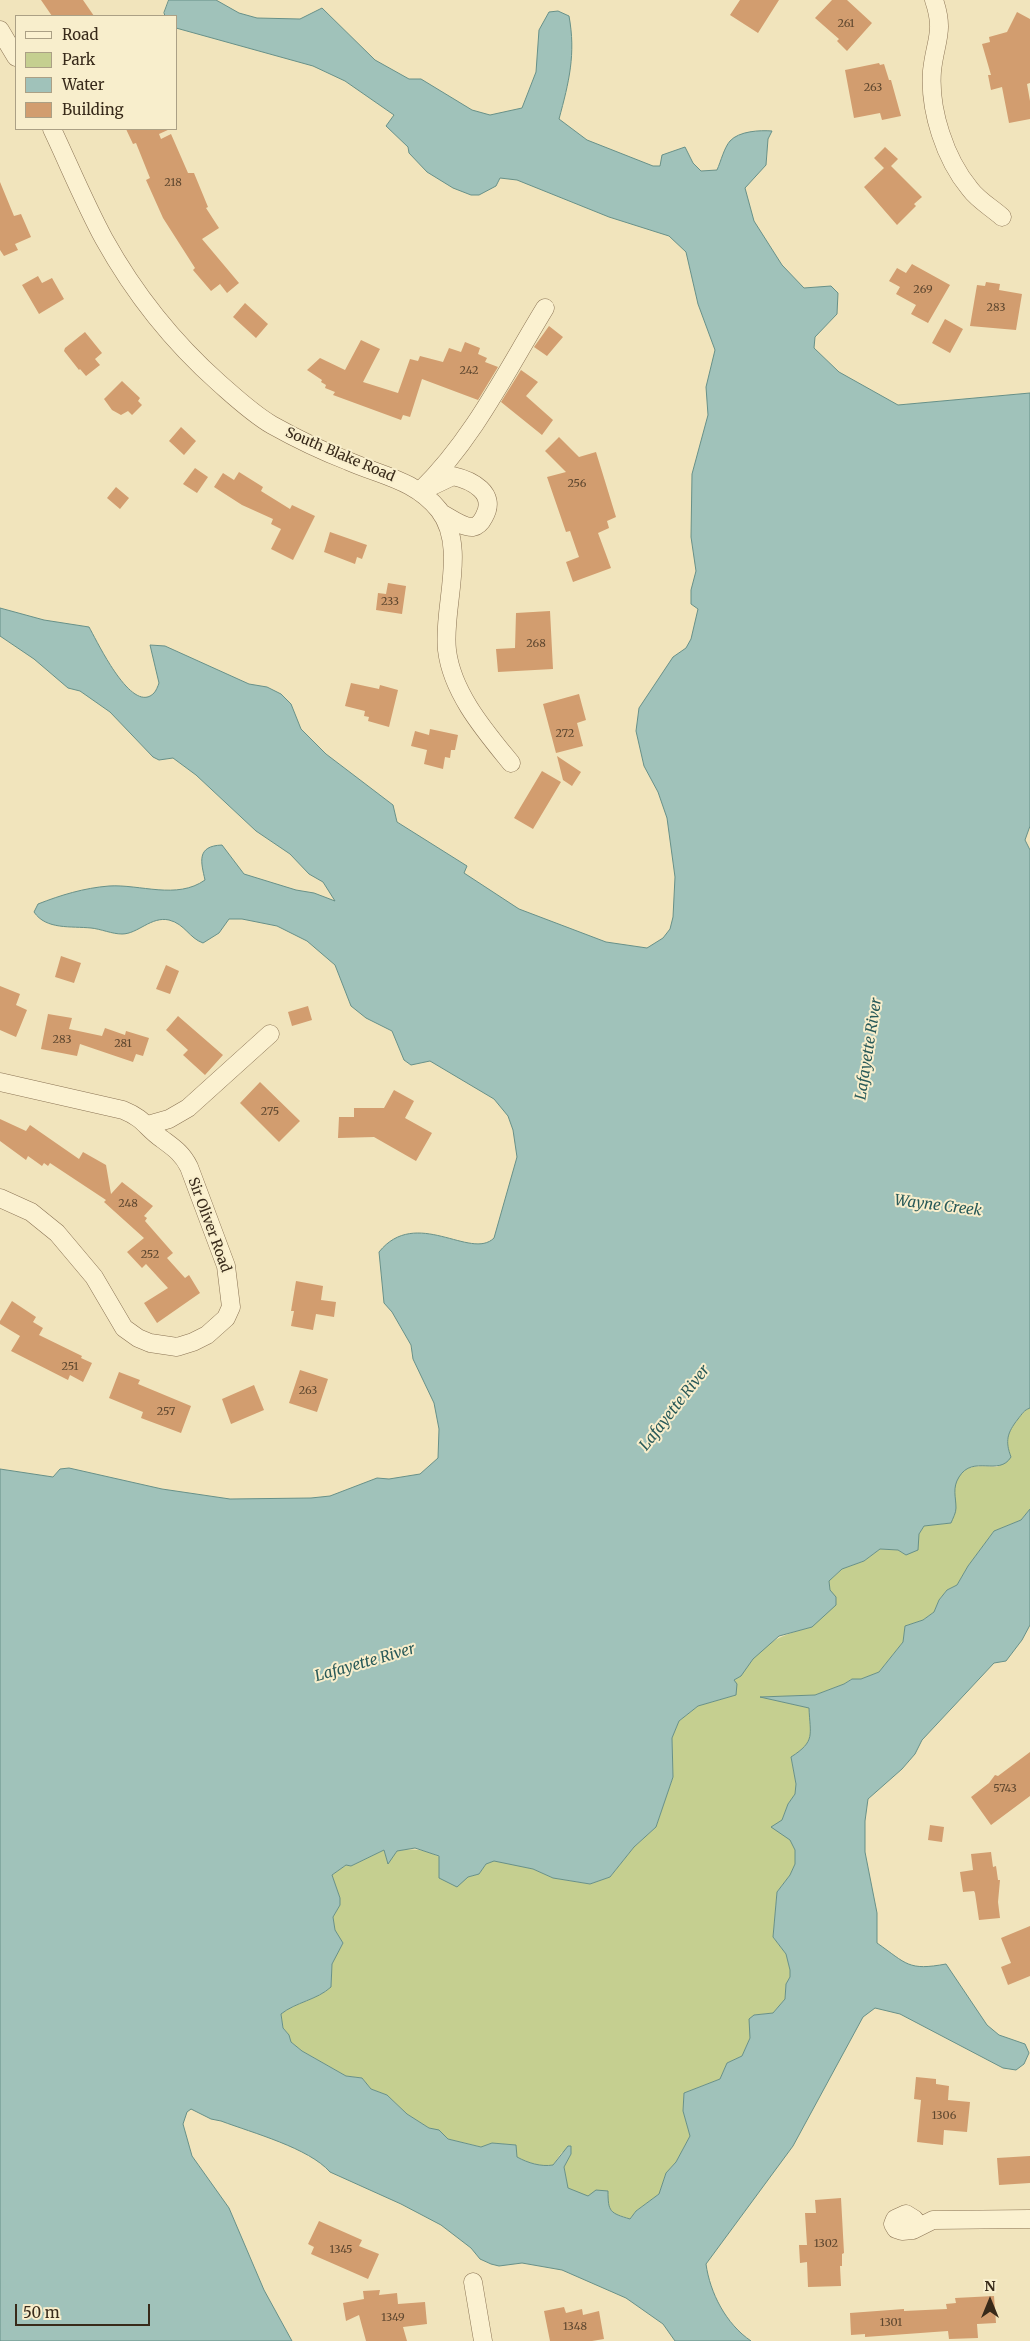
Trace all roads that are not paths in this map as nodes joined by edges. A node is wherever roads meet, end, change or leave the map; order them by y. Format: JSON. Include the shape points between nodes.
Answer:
{"nodes":[{"id":1,"x":934,"y":0,"type":"edge"},
{"id":2,"x":0,"y":30,"type":"edge"},
{"id":3,"x":15,"y":56,"type":"edge"},
{"id":4,"x":52,"y":130,"type":"edge"},
{"id":5,"x":1002,"y":217,"type":"dead end"},
{"id":6,"x":546,"y":308,"type":"dead end"},
{"id":7,"x":420,"y":491,"type":"junction"},
{"id":8,"x":441,"y":513,"type":"junction"},
{"id":9,"x":511,"y":762,"type":"dead end"},
{"id":10,"x":270,"y":1034,"type":"dead end"},
{"id":11,"x":0,"y":1082,"type":"edge"},
{"id":12,"x":148,"y":1125,"type":"junction"},
{"id":13,"x":0,"y":1198,"type":"edge"},
{"id":14,"x":1030,"y":2219,"type":"edge"},
{"id":15,"x":920,"y":2226,"type":"dead end"},
{"id":16,"x":473,"y":2282,"type":"dead end"},
{"id":17,"x":483,"y":2341,"type":"edge"}],
"edges":[{"from":1,"to":5,"type":"street","via":[[940,29],[932,69],[934,112],[954,164],[970,190]]},
{"from":2,"to":3,"type":"street"},
{"from":4,"to":7,"type":"street","name":"South Blake Road","via":[[109,247],[136,290],[200,366],[241,403],[302,442],[398,479]]},
{"from":6,"to":7,"type":"street","via":[[471,430]]},
{"from":7,"to":8,"type":"street","name":"South Blake Road"},
{"from":7,"to":8,"type":"street","name":"South Blake Road","via":[[453,476],[470,480],[487,499],[485,515],[473,527]]},
{"from":8,"to":9,"type":"street","name":"South Blake Road","via":[[449,528],[452,546],[446,628],[452,674],[486,733]]},
{"from":10,"to":12,"type":"street","via":[[188,1108],[169,1119]]},
{"from":11,"to":12,"type":"street","name":"Sir Oliver Road","via":[[123,1110]]},
{"from":12,"to":13,"type":"street","name":"Sir Oliver Road","via":[[183,1155],[226,1266],[230,1307],[226,1318],[207,1335],[193,1342],[164,1346],[138,1338],[124,1328],[94,1277],[57,1232],[32,1212]]},
{"from":14,"to":15,"type":"street","via":[[932,2220]]},
{"from":16,"to":17,"type":"street"}]}
